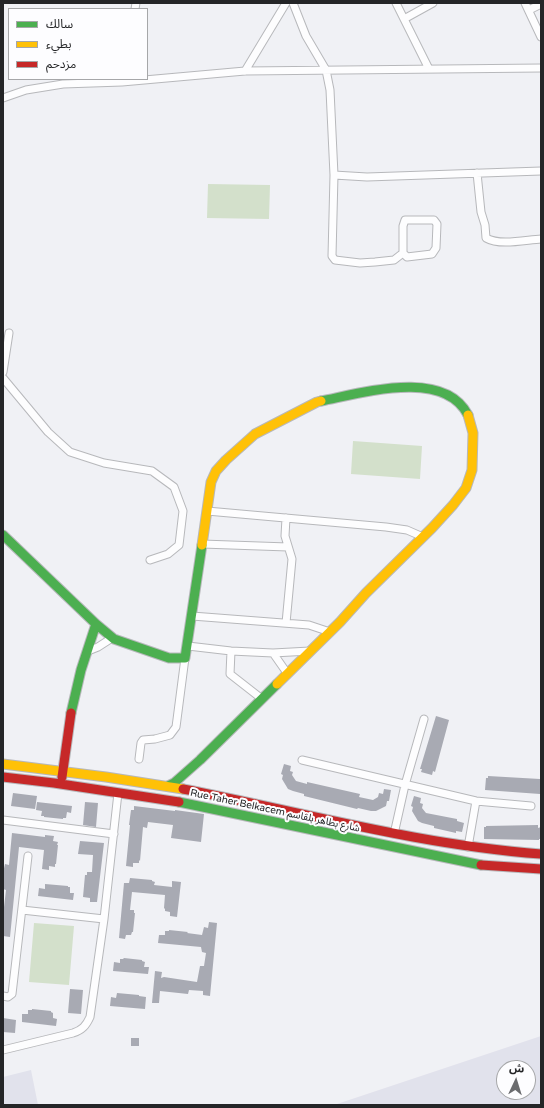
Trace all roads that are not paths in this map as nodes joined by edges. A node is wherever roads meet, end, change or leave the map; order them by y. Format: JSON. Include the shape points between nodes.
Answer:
{"nodes":[{"id":1,"x":286,"y":3,"type":"edge"},
{"id":2,"x":293,"y":3,"type":"edge"},
{"id":3,"x":396,"y":3,"type":"edge"},
{"id":4,"x":433,"y":3,"type":"edge"},
{"id":5,"x":525,"y":3,"type":"edge"},
{"id":6,"x":541,"y":4,"type":"edge"},
{"id":7,"x":529,"y":10,"type":"junction"},
{"id":8,"x":404,"y":19,"type":"junction"},
{"id":9,"x":541,"y":37,"type":"edge"},
{"id":10,"x":541,"y":68,"type":"edge"},
{"id":11,"x":429,"y":69,"type":"junction"},
{"id":12,"x":326,"y":70,"type":"junction"},
{"id":13,"x":245,"y":71,"type":"junction"},
{"id":14,"x":148,"y":78,"type":"edge"},
{"id":15,"x":122,"y":80,"type":"edge"},
{"id":16,"x":3,"y":98,"type":"edge"},
{"id":17,"x":541,"y":171,"type":"edge"},
{"id":18,"x":477,"y":173,"type":"junction"},
{"id":19,"x":334,"y":175,"type":"junction"},
{"id":20,"x":541,"y":239,"type":"edge"},
{"id":21,"x":403,"y":253,"type":"junction"},
{"id":22,"x":9,"y":333,"type":"dead end"},
{"id":23,"x":3,"y":372,"type":"edge"},
{"id":24,"x":3,"y":378,"type":"edge"},
{"id":25,"x":207,"y":511,"type":"junction"},
{"id":26,"x":286,"y":518,"type":"junction"},
{"id":27,"x":3,"y":535,"type":"edge"},
{"id":28,"x":423,"y":536,"type":"junction"},
{"id":29,"x":202,"y":544,"type":"junction"},
{"id":30,"x":288,"y":547,"type":"junction"},
{"id":31,"x":150,"y":560,"type":"dead end"},
{"id":32,"x":192,"y":616,"type":"junction"},
{"id":33,"x":286,"y":623,"type":"junction"},
{"id":34,"x":96,"y":624,"type":"junction"},
{"id":35,"x":330,"y":632,"type":"junction"},
{"id":36,"x":112,"y":638,"type":"junction"},
{"id":37,"x":188,"y":646,"type":"junction"},
{"id":38,"x":88,"y":651,"type":"junction"},
{"id":39,"x":232,"y":651,"type":"junction"},
{"id":40,"x":310,"y":651,"type":"junction"},
{"id":41,"x":273,"y":653,"type":"junction"},
{"id":42,"x":185,"y":658,"type":"junction"},
{"id":43,"x":287,"y":673,"type":"junction"},
{"id":44,"x":262,"y":699,"type":"junction"},
{"id":45,"x":424,"y":719,"type":"dead end"},
{"id":46,"x":139,"y":759,"type":"dead end"},
{"id":47,"x":302,"y":760,"type":"dead end"},
{"id":48,"x":3,"y":764,"type":"edge"},
{"id":49,"x":63,"y":771,"type":"junction"},
{"id":50,"x":3,"y":777,"type":"edge"},
{"id":51,"x":61,"y":784,"type":"junction"},
{"id":52,"x":405,"y":785,"type":"junction"},
{"id":53,"x":168,"y":786,"type":"junction"},
{"id":54,"x":118,"y":793,"type":"junction"},
{"id":55,"x":476,"y":800,"type":"junction"},
{"id":56,"x":531,"y":806,"type":"dead end"},
{"id":57,"x":3,"y":820,"type":"edge"},
{"id":58,"x":114,"y":834,"type":"junction"},
{"id":59,"x":394,"y":834,"type":"junction"},
{"id":60,"x":468,"y":847,"type":"junction"},
{"id":61,"x":541,"y":854,"type":"edge"},
{"id":62,"x":28,"y":856,"type":"dead end"},
{"id":63,"x":541,"y":869,"type":"edge"},
{"id":64,"x":22,"y":910,"type":"junction"},
{"id":65,"x":104,"y":920,"type":"junction"},
{"id":66,"x":3,"y":996,"type":"edge"},
{"id":67,"x":3,"y":1050,"type":"edge"}],
"edges":[{"from":1,"to":13,"type":"street"},
{"from":2,"to":12,"type":"street","via":[[306,36]]},
{"from":3,"to":8,"type":"street"},
{"from":4,"to":8,"type":"street"},
{"from":5,"to":7,"type":"street"},
{"from":6,"to":7,"type":"street"},
{"from":7,"to":9,"type":"street"},
{"from":8,"to":11,"type":"street"},
{"from":10,"to":11,"type":"street"},
{"from":11,"to":12,"type":"street"},
{"from":12,"to":13,"type":"street"},
{"from":12,"to":19,"type":"street","via":[[330,90]]},
{"from":13,"to":14,"type":"street"},
{"from":15,"to":16,"type":"street","via":[[63,84],[26,90]]},
{"from":17,"to":18,"type":"street"},
{"from":18,"to":19,"type":"street","via":[[367,177]]},
{"from":18,"to":20,"type":"street","via":[[486,238],[492,242]]},
{"from":19,"to":21,"type":"street","via":[[332,256],[335,260],[375,262],[394,260]]},
{"from":21,"to":21,"type":"street","via":[[406,220],[434,220],[437,224],[436,248],[432,254],[407,257]]},
{"from":22,"to":23,"type":"street"},
{"from":24,"to":31,"type":"street","via":[[48,432],[70,452],[104,463],[152,471],[174,487],[183,511],[179,545],[168,554]]},
{"from":25,"to":26,"type":"street"},
{"from":25,"to":28,"type":"street","via":[[211,482],[216,471],[255,434],[317,402],[380,390],[423,387],[451,396],[463,406],[473,433],[474,451],[472,470],[466,488]]},
{"from":25,"to":29,"type":"street"},
{"from":26,"to":28,"type":"street","via":[[386,527],[407,530]]},
{"from":26,"to":30,"type":"street","via":[[285,536]]},
{"from":27,"to":34,"type":"street"},
{"from":28,"to":35,"type":"street"},
{"from":29,"to":30,"type":"street"},
{"from":29,"to":32,"type":"street"},
{"from":30,"to":33,"type":"street","via":[[292,559]]},
{"from":32,"to":33,"type":"street"},
{"from":32,"to":37,"type":"street"},
{"from":33,"to":35,"type":"street","via":[[309,625]]},
{"from":34,"to":36,"type":"street"},
{"from":34,"to":38,"type":"street"},
{"from":35,"to":40,"type":"street"},
{"from":36,"to":38,"type":"street"},
{"from":36,"to":42,"type":"street","via":[[158,655]]},
{"from":37,"to":39,"type":"street"},
{"from":37,"to":42,"type":"street"},
{"from":38,"to":49,"type":"street","via":[[70,716]]},
{"from":39,"to":41,"type":"street"},
{"from":39,"to":44,"type":"street","via":[[230,674]]},
{"from":40,"to":41,"type":"street"},
{"from":40,"to":43,"type":"street"},
{"from":41,"to":43,"type":"street"},
{"from":42,"to":46,"type":"street","via":[[176,727],[170,735],[143,740]]},
{"from":43,"to":44,"type":"street"},
{"from":44,"to":53,"type":"street","via":[[200,760]]},
{"from":45,"to":52,"type":"street"},
{"from":47,"to":52,"type":"street"},
{"from":48,"to":49,"type":"street","name":"Rue Taher Belkacem شارع بطاهر بلقاسم"},
{"from":49,"to":51,"type":"street"},
{"from":49,"to":53,"type":"street","name":"Rue Taher Belkacem شارع بطاهر بلقاسم"},
{"from":50,"to":51,"type":"street","name":"Rue Taher Belkacem شارع بطاهر بلقاسم"},
{"from":51,"to":54,"type":"street","name":"Rue Taher Belkacem شارع بطاهر بلقاسم"},
{"from":52,"to":55,"type":"street"},
{"from":52,"to":59,"type":"street"},
{"from":53,"to":59,"type":"street","name":"Rue Taher Belkacem شارع بطاهر بلقاسم"},
{"from":54,"to":58,"type":"street"},
{"from":54,"to":63,"type":"street","name":"Rue Taher Belkacem شارع بطاهر بلقاسم","via":[[178,802],[484,866]]},
{"from":55,"to":56,"type":"street"},
{"from":55,"to":60,"type":"street"},
{"from":57,"to":58,"type":"street"},
{"from":58,"to":65,"type":"street"},
{"from":59,"to":60,"type":"street","name":"Rue Taher Belkacem شارع بطاهر بلقاسم"},
{"from":60,"to":61,"type":"street","name":"Rue Taher Belkacem شارع بطاهر بلقاسم"},
{"from":62,"to":64,"type":"street"},
{"from":64,"to":65,"type":"street"},
{"from":64,"to":66,"type":"street","via":[[12,994],[8,997]]},
{"from":65,"to":67,"type":"street","via":[[92,1010],[87,1025],[73,1033]]}]}
